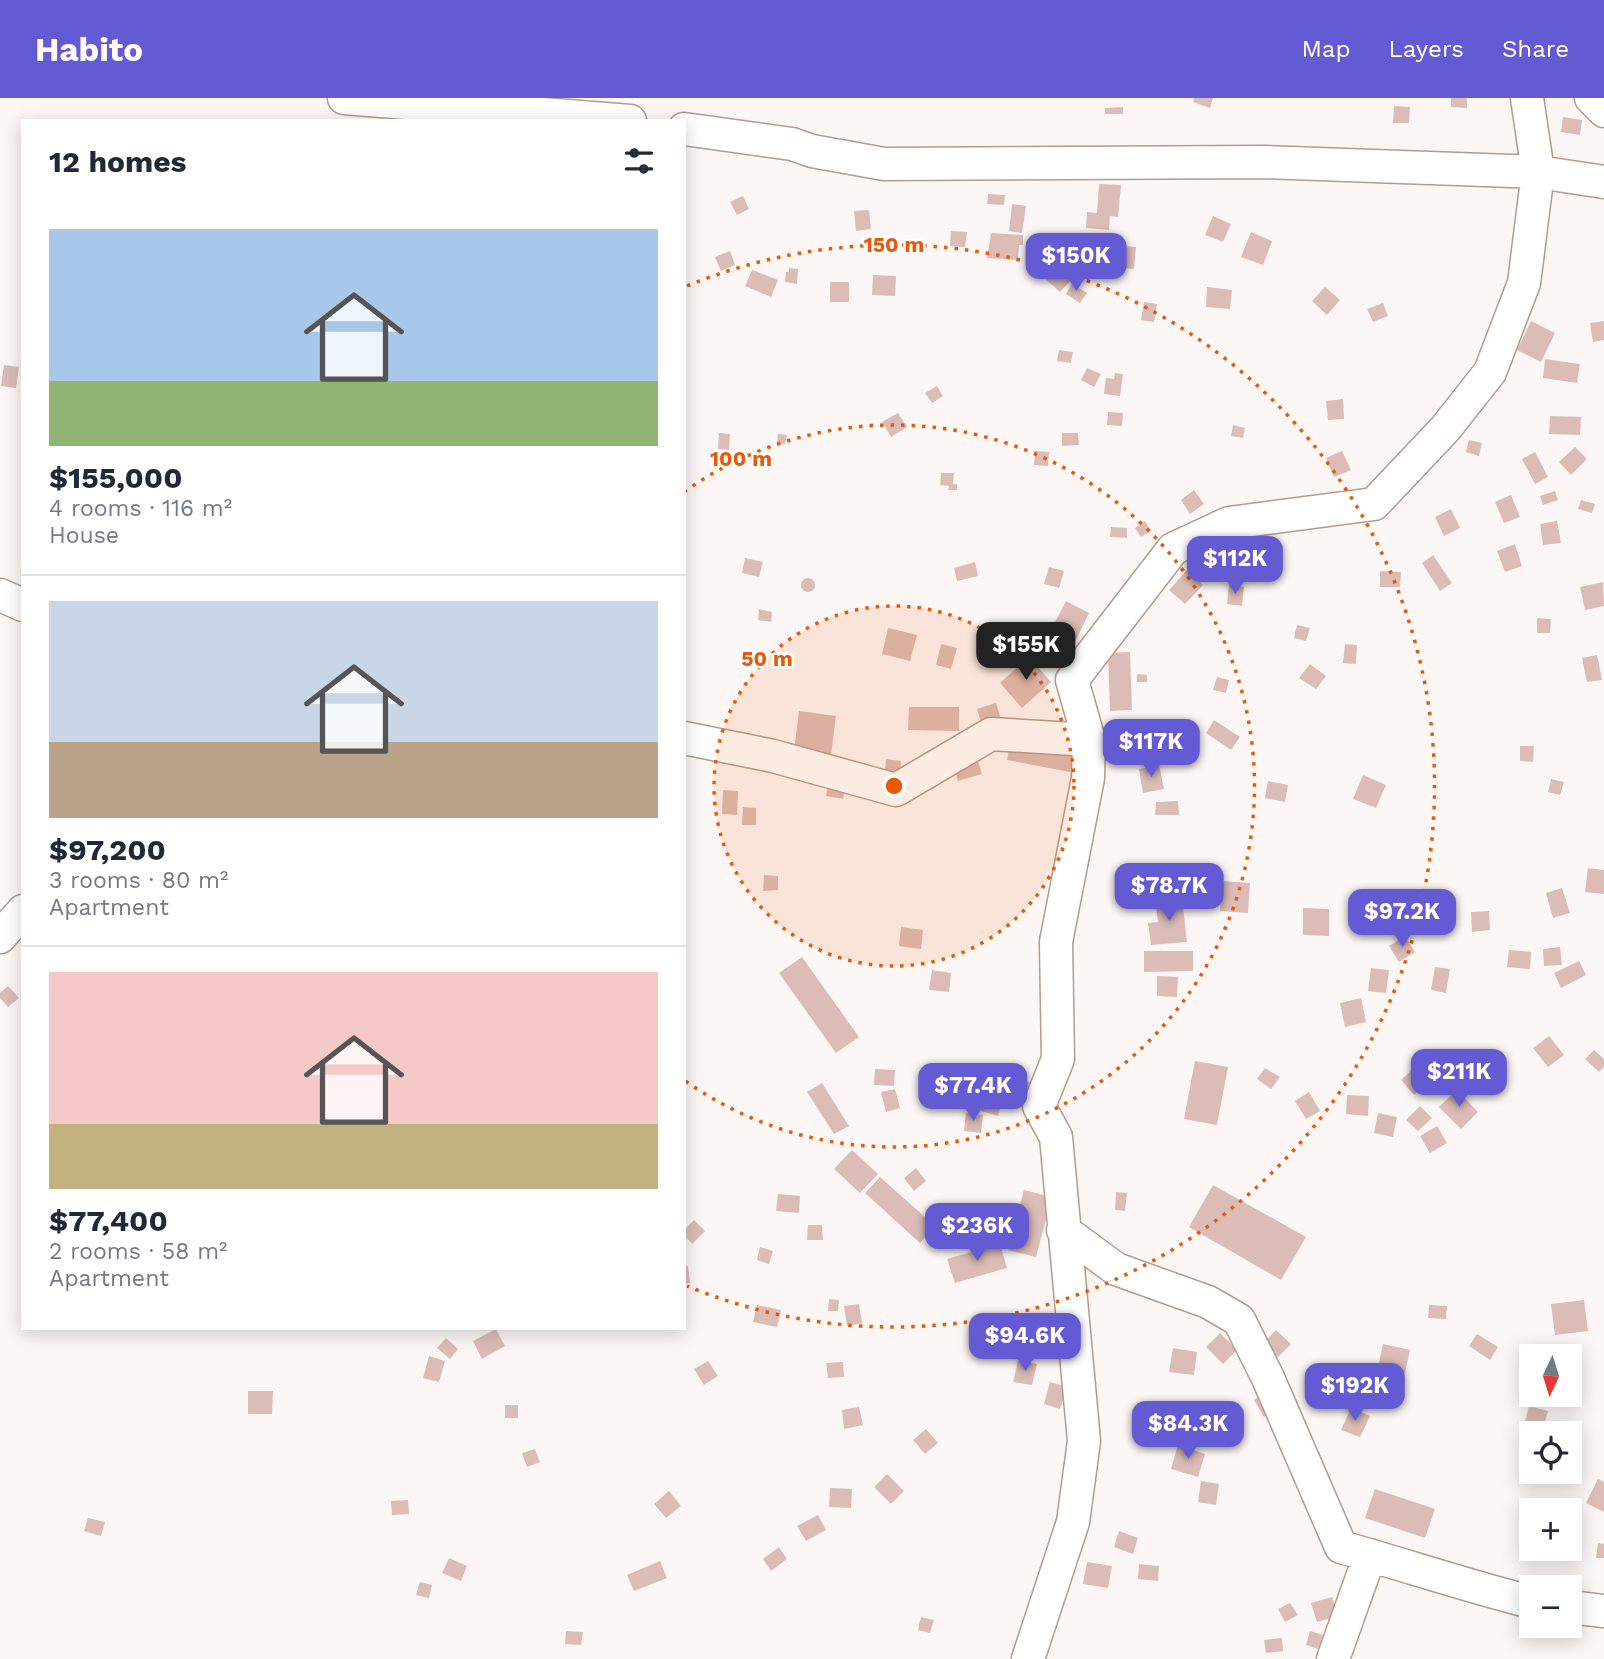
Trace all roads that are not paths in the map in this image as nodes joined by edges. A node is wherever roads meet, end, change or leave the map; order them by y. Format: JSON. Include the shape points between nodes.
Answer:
{"nodes":[{"id":1,"x":344,"y":98,"type":"edge"},
{"id":2,"x":1527,"y":98,"type":"edge"},
{"id":3,"x":1591,"y":98,"type":"edge"},
{"id":4,"x":1604,"y":111,"type":"edge"},
{"id":5,"x":606,"y":119,"type":"edge"},
{"id":6,"x":686,"y":128,"type":"edge"},
{"id":7,"x":1538,"y":172,"type":"junction"},
{"id":8,"x":1604,"y":182,"type":"edge"},
{"id":9,"x":0,"y":595,"type":"edge"},
{"id":10,"x":21,"y":605,"type":"edge"},
{"id":11,"x":686,"y":738,"type":"edge"},
{"id":12,"x":1088,"y":740,"type":"junction"},
{"id":13,"x":21,"y":913,"type":"edge"},
{"id":14,"x":0,"y":937,"type":"edge"},
{"id":15,"x":1063,"y":1230,"type":"junction"},
{"id":16,"x":1370,"y":1555,"type":"junction"},
{"id":17,"x":1519,"y":1599,"type":"edge"},
{"id":18,"x":1582,"y":1608,"type":"edge"},
{"id":19,"x":1604,"y":1611,"type":"edge"},
{"id":20,"x":1028,"y":1659,"type":"edge"},
{"id":21,"x":1333,"y":1659,"type":"edge"}],
"edges":[{"from":1,"to":5,"type":"street"},
{"from":2,"to":7,"type":"street"},
{"from":3,"to":4,"type":"street"},
{"from":6,"to":7,"type":"street","via":[[884,164],[1264,162]]},
{"from":7,"to":8,"type":"street"},
{"from":7,"to":12,"type":"street","via":[[1524,283],[1490,372],[1445,429],[1374,504],[1229,523],[1173,549],[1072,680]]},
{"from":9,"to":10,"type":"street"},
{"from":11,"to":12,"type":"street","via":[[773,756],[896,790],[990,734]]},
{"from":12,"to":15,"type":"street","via":[[1088,778],[1056,942],[1058,1059],[1039,1106],[1056,1137]]},
{"from":13,"to":14,"type":"street"},
{"from":15,"to":16,"type":"street","via":[[1116,1269],[1208,1302],[1239,1320],[1341,1547]]},
{"from":15,"to":20,"type":"street","via":[[1084,1441],[1073,1522]]},
{"from":16,"to":17,"type":"street"},
{"from":16,"to":21,"type":"street"},
{"from":18,"to":19,"type":"street"}]}
